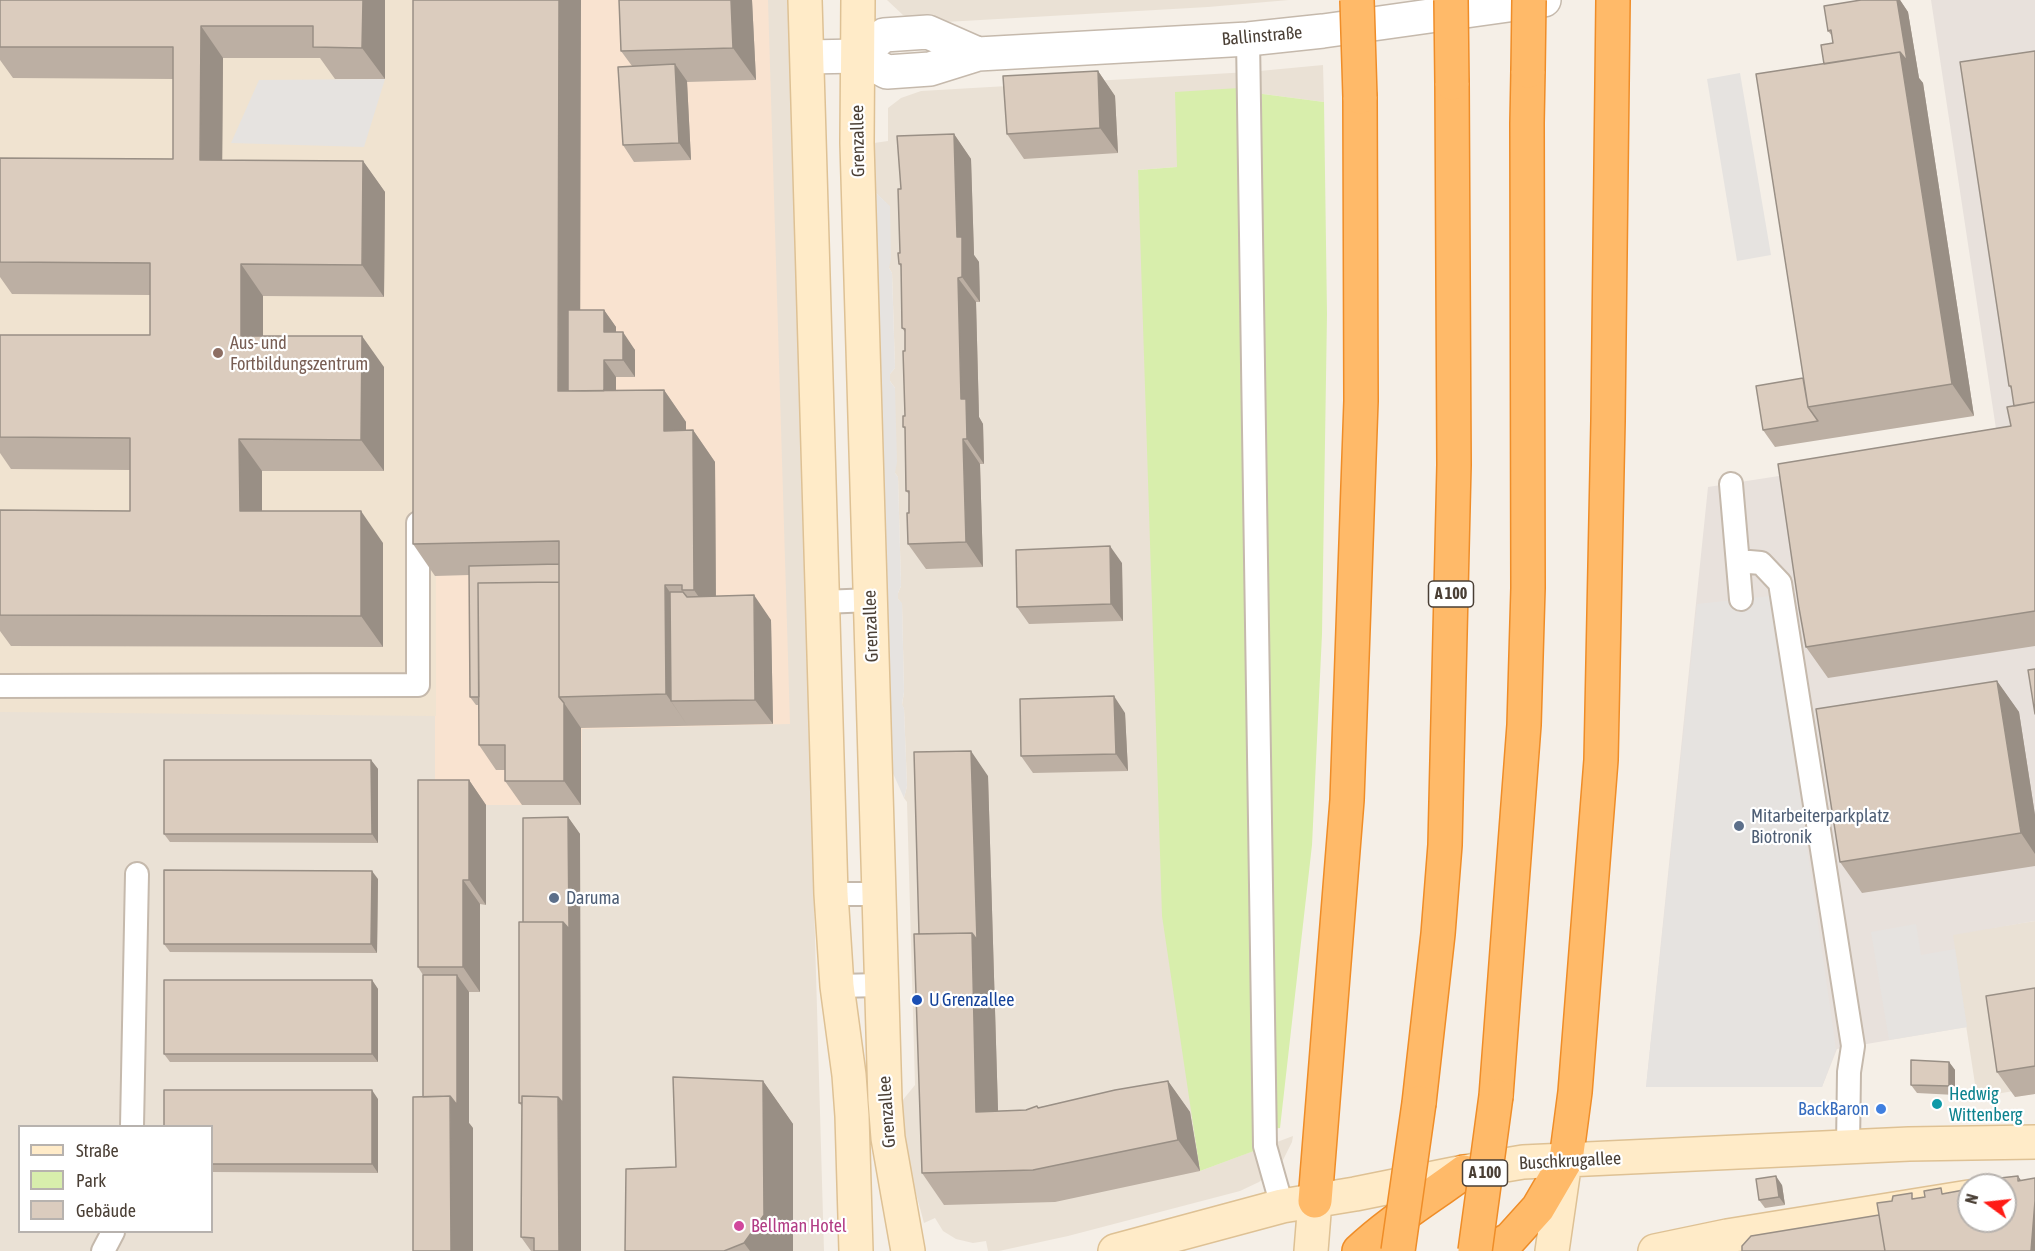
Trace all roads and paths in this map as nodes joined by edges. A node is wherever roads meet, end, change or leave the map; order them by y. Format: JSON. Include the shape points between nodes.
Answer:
{"nodes":[{"id":1,"x":805,"y":0,"type":"edge"},
{"id":2,"x":858,"y":0,"type":"edge"},
{"id":3,"x":1357,"y":0,"type":"edge"},
{"id":4,"x":1451,"y":0,"type":"edge"},
{"id":5,"x":1529,"y":0,"type":"edge"},
{"id":6,"x":1544,"y":0,"type":"edge"},
{"id":7,"x":1613,"y":0,"type":"edge"},
{"id":8,"x":1248,"y":39,"type":"junction"},
{"id":9,"x":858,"y":56,"type":"junction"},
{"id":10,"x":808,"y":57,"type":"junction"},
{"id":11,"x":1731,"y":484,"type":"dead end"},
{"id":12,"x":418,"y":508,"type":"edge"},
{"id":13,"x":1738,"y":561,"type":"junction"},
{"id":14,"x":1741,"y":599,"type":"dead end"},
{"id":15,"x":871,"y":600,"type":"junction"},
{"id":16,"x":823,"y":602,"type":"junction"},
{"id":17,"x":0,"y":686,"type":"edge"},
{"id":18,"x":137,"y":874,"type":"dead end"},
{"id":19,"x":831,"y":894,"type":"junction"},
{"id":20,"x":879,"y":894,"type":"junction"},
{"id":21,"x":882,"y":985,"type":"junction"},
{"id":22,"x":837,"y":986,"type":"junction"},
{"id":23,"x":132,"y":1125,"type":"edge"},
{"id":24,"x":2035,"y":1142,"type":"edge"},
{"id":25,"x":1848,"y":1147,"type":"junction"},
{"id":26,"x":1566,"y":1160,"type":"junction"},
{"id":27,"x":1464,"y":1172,"type":"junction"},
{"id":28,"x":1957,"y":1199,"type":"edge"},
{"id":29,"x":1316,"y":1201,"type":"junction"},
{"id":30,"x":1282,"y":1206,"type":"junction"},
{"id":31,"x":112,"y":1233,"type":"edge"},
{"id":32,"x":1726,"y":1243,"type":"edge"},
{"id":33,"x":103,"y":1251,"type":"edge"},
{"id":34,"x":856,"y":1251,"type":"edge"},
{"id":35,"x":908,"y":1251,"type":"edge"},
{"id":36,"x":1115,"y":1251,"type":"edge"},
{"id":37,"x":1311,"y":1251,"type":"edge"},
{"id":38,"x":1359,"y":1251,"type":"edge"},
{"id":39,"x":1398,"y":1251,"type":"edge"},
{"id":40,"x":1475,"y":1251,"type":"edge"},
{"id":41,"x":1489,"y":1251,"type":"edge"},
{"id":42,"x":1552,"y":1251,"type":"edge"},
{"id":43,"x":1655,"y":1251,"type":"edge"}],
"edges":[{"from":1,"to":10,"type":"main road","name":"Grenzallee"},
{"from":2,"to":9,"type":"main road","name":"Grenzallee"},
{"from":3,"to":29,"type":"highway","bridge":true,"via":[[1361,401],[1347,800]]},
{"from":4,"to":39,"type":"highway","number":"A 100","bridge":true,"via":[[1454,465],[1445,845],[1419,1103]]},
{"from":5,"to":40,"type":"highway","number":"A 100","bridge":true,"via":[[1528,588],[1524,725],[1496,1096]]},
{"from":6,"to":8,"type":"street","name":"Ballinstraße"},
{"from":7,"to":26,"type":"highway","via":[[1601,760],[1575,1092]]},
{"from":8,"to":9,"type":"street","name":"Ballinstraße","via":[[978,54],[928,33],[884,34]]},
{"from":8,"to":30,"type":"lane","via":[[1265,1146]]},
{"from":9,"to":10,"type":"street"},
{"from":9,"to":15,"type":"main road","name":"Grenzallee","via":[[857,143]]},
{"from":10,"to":16,"type":"main road","name":"Grenzallee"},
{"from":11,"to":13,"type":"lane"},
{"from":12,"to":17,"type":"lane","via":[[418,685]]},
{"from":13,"to":14,"type":"lane"},
{"from":13,"to":25,"type":"lane","via":[[1761,562],[1780,584],[1853,1046]]},
{"from":15,"to":16,"type":"lane"},
{"from":15,"to":20,"type":"main road","name":"Grenzallee"},
{"from":16,"to":19,"type":"main road","name":"Grenzallee"},
{"from":18,"to":23,"type":"lane"},
{"from":19,"to":20,"type":"lane"},
{"from":19,"to":22,"type":"main road","name":"Grenzallee"},
{"from":20,"to":21,"type":"main road","name":"Grenzallee"},
{"from":21,"to":22,"type":"lane"},
{"from":21,"to":35,"type":"main road","name":"Grenzallee","via":[[888,1138]]},
{"from":22,"to":34,"type":"main road","name":"Grenzallee","via":[[851,1096]]},
{"from":24,"to":25,"type":"main road","name":"Buschkrugallee"},
{"from":25,"to":26,"type":"main road","name":"Buschkrugallee"},
{"from":26,"to":27,"type":"main road","name":"Buschkrugallee","via":[[1523,1162]]},
{"from":26,"to":41,"type":"highway","via":[[1538,1208],[1510,1239]]},
{"from":26,"to":42,"type":"main road"},
{"from":27,"to":29,"type":"main road","name":"Buschkrugallee"},
{"from":27,"to":38,"type":"highway"},
{"from":28,"to":32,"type":"main road"},
{"from":29,"to":30,"type":"main road","name":"Buschkrugallee"},
{"from":29,"to":37,"type":"main road"},
{"from":30,"to":36,"type":"main road","name":"Buschkrugallee"},
{"from":31,"to":33,"type":"lane"},
{"from":32,"to":43,"type":"main road"}]}
